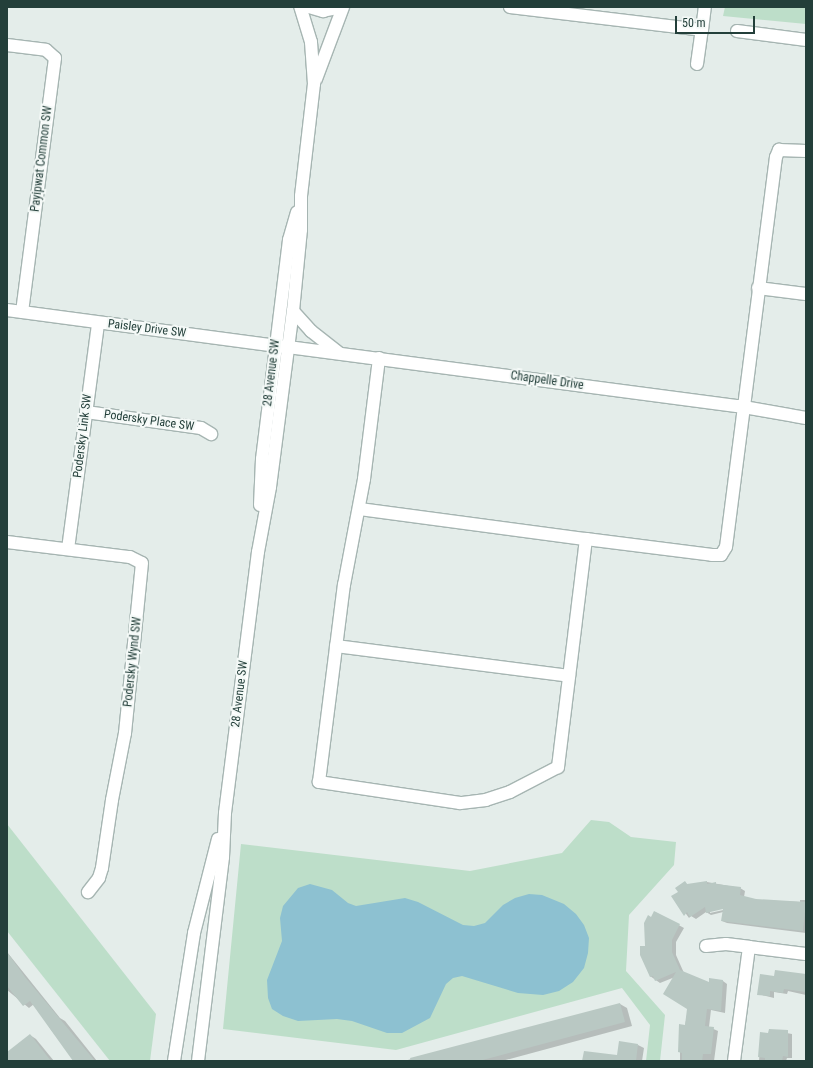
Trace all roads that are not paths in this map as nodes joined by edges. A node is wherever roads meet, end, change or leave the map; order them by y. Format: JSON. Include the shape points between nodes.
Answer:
{"nodes":[{"id":1,"x":300,"y":7,"type":"edge"},
{"id":2,"x":309,"y":7,"type":"edge"},
{"id":3,"x":342,"y":7,"type":"edge"},
{"id":4,"x":510,"y":7,"type":"edge"},
{"id":5,"x":705,"y":7,"type":"edge"},
{"id":6,"x":702,"y":30,"type":"junction"},
{"id":7,"x":737,"y":31,"type":"dead end"},
{"id":8,"x":806,"y":40,"type":"edge"},
{"id":9,"x":7,"y":45,"type":"edge"},
{"id":10,"x":697,"y":64,"type":"dead end"},
{"id":11,"x":314,"y":84,"type":"junction"},
{"id":12,"x":806,"y":151,"type":"edge"},
{"id":13,"x":301,"y":196,"type":"junction"},
{"id":14,"x":758,"y":288,"type":"junction"},
{"id":15,"x":806,"y":294,"type":"edge"},
{"id":16,"x":7,"y":310,"type":"edge"},
{"id":17,"x":293,"y":311,"type":"junction"},
{"id":18,"x":22,"y":312,"type":"junction"},
{"id":19,"x":98,"y":323,"type":"junction"},
{"id":20,"x":276,"y":346,"type":"junction"},
{"id":21,"x":288,"y":347,"type":"junction"},
{"id":22,"x":339,"y":353,"type":"junction"},
{"id":23,"x":379,"y":358,"type":"junction"},
{"id":24,"x":742,"y":407,"type":"junction"},
{"id":25,"x":86,"y":412,"type":"junction"},
{"id":26,"x":806,"y":418,"type":"edge"},
{"id":27,"x":211,"y":434,"type":"dead end"},
{"id":28,"x":360,"y":509,"type":"junction"},
{"id":29,"x":586,"y":539,"type":"junction"},
{"id":30,"x":7,"y":542,"type":"edge"},
{"id":31,"x":68,"y":549,"type":"junction"},
{"id":32,"x":258,"y":552,"type":"junction"},
{"id":33,"x":336,"y":646,"type":"junction"},
{"id":34,"x":569,"y":676,"type":"junction"},
{"id":35,"x":225,"y":813,"type":"junction"},
{"id":36,"x":88,"y":892,"type":"dead end"},
{"id":37,"x":706,"y":946,"type":"dead end"},
{"id":38,"x":749,"y":947,"type":"junction"},
{"id":39,"x":806,"y":954,"type":"edge"},
{"id":40,"x":174,"y":1061,"type":"edge"},
{"id":41,"x":198,"y":1061,"type":"edge"},
{"id":42,"x":734,"y":1061,"type":"edge"}],
"edges":[{"from":1,"to":11,"type":"street","name":"28 Avenue SW","via":[[311,42]]},
{"from":2,"to":3,"type":"street","via":[[323,11]]},
{"from":3,"to":11,"type":"street","name":"28 Avenue SW"},
{"from":4,"to":6,"type":"street"},
{"from":5,"to":6,"type":"street"},
{"from":6,"to":10,"type":"street"},
{"from":7,"to":8,"type":"street"},
{"from":9,"to":18,"type":"street","name":"Payipwat Common SW","via":[[46,50],[54,58]]},
{"from":11,"to":13,"type":"street","name":"28 Avenue SW"},
{"from":12,"to":14,"type":"street","via":[[779,150],[776,157]]},
{"from":13,"to":17,"type":"street","name":"28 Avenue SW","via":[[301,230]]},
{"from":13,"to":20,"type":"street","name":"28 Avenue SW","via":[[289,240]]},
{"from":14,"to":15,"type":"street"},
{"from":14,"to":24,"type":"street"},
{"from":16,"to":18,"type":"street","name":"Paisley Drive SW"},
{"from":17,"to":21,"type":"street","name":"28 Avenue SW"},
{"from":17,"to":22,"type":"street","via":[[311,331]]},
{"from":18,"to":19,"type":"street","name":"Paisley Drive SW"},
{"from":19,"to":20,"type":"street","name":"Paisley Drive SW"},
{"from":19,"to":25,"type":"street","name":"Podersky Link SW"},
{"from":20,"to":21,"type":"street","name":"Paisley Drive SW"},
{"from":20,"to":32,"type":"street","name":"28 Avenue SW","via":[[262,459]]},
{"from":21,"to":22,"type":"street","name":"Chappelle Drive"},
{"from":21,"to":32,"type":"street","name":"28 Avenue SW","via":[[270,487]]},
{"from":22,"to":23,"type":"street","name":"Chappelle Drive"},
{"from":23,"to":24,"type":"street","name":"Chappelle Drive"},
{"from":23,"to":28,"type":"street"},
{"from":24,"to":26,"type":"street","name":"Chappelle Drive"},
{"from":24,"to":29,"type":"street","via":[[726,547],[721,555]]},
{"from":25,"to":27,"type":"street","name":"Podersky Place SW","via":[[201,428]]},
{"from":25,"to":31,"type":"street","name":"Podersky Link SW"},
{"from":28,"to":29,"type":"street"},
{"from":28,"to":33,"type":"street","via":[[347,566]]},
{"from":29,"to":34,"type":"street"},
{"from":30,"to":31,"type":"street","name":"Podersky Wynd SW"},
{"from":31,"to":36,"type":"street","name":"Podersky Wynd SW","via":[[130,557],[142,563],[143,570],[125,733],[104,857],[99,878]]},
{"from":32,"to":35,"type":"street","name":"28 Avenue SW"},
{"from":33,"to":34,"type":"street"},
{"from":33,"to":34,"type":"street","via":[[319,782],[437,801],[460,803],[486,800],[510,792],[558,767]]},
{"from":35,"to":40,"type":"street","name":"28 Avenue SW","via":[[194,932]]},
{"from":35,"to":41,"type":"street","name":"28 Avenue SW","via":[[222,865]]},
{"from":37,"to":38,"type":"street","via":[[726,944]]},
{"from":38,"to":39,"type":"street"},
{"from":38,"to":42,"type":"street"}]}
